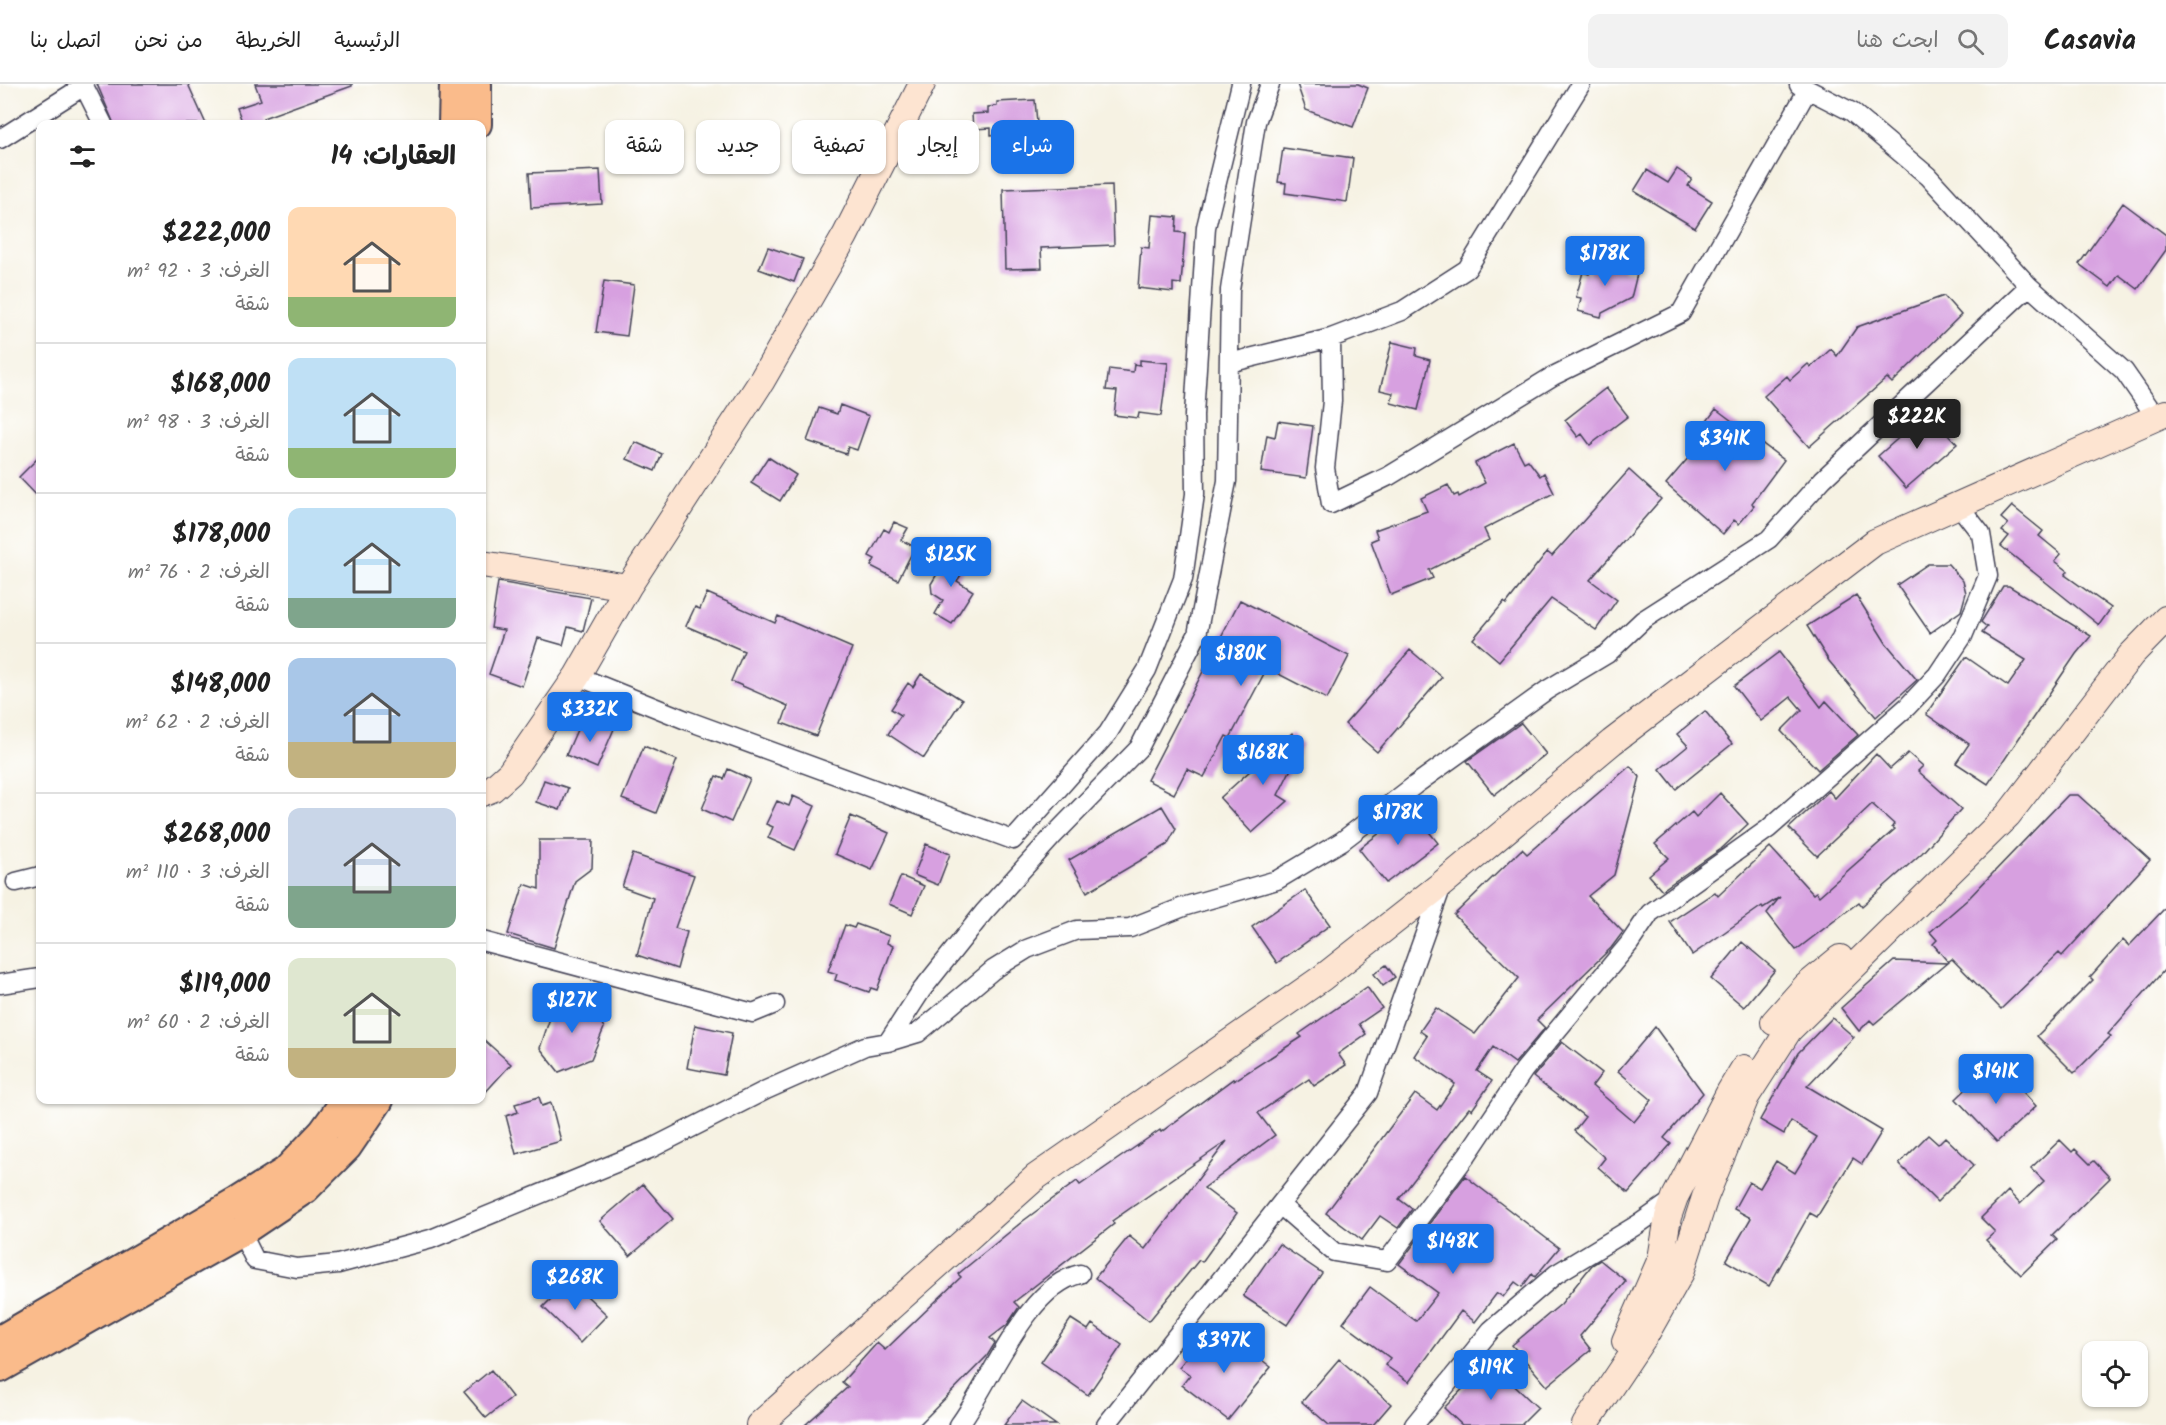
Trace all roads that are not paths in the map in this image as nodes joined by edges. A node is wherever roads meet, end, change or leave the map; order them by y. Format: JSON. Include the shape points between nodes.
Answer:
{"nodes":[{"id":1,"x":454,"y":84,"type":"edge"},
{"id":2,"x":477,"y":84,"type":"edge"},
{"id":3,"x":922,"y":84,"type":"edge"},
{"id":4,"x":1241,"y":84,"type":"edge"},
{"id":5,"x":1270,"y":84,"type":"edge"},
{"id":6,"x":1581,"y":84,"type":"edge"},
{"id":7,"x":1803,"y":87,"type":"edge"},
{"id":8,"x":101,"y":120,"type":"edge"},
{"id":9,"x":453,"y":120,"type":"edge"},
{"id":10,"x":477,"y":120,"type":"edge"},
{"id":11,"x":0,"y":138,"type":"edge"},
{"id":12,"x":2029,"y":286,"type":"junction"},
{"id":13,"x":1331,"y":338,"type":"junction"},
{"id":14,"x":1229,"y":363,"type":"junction"},
{"id":15,"x":2161,"y":415,"type":"edge"},
{"id":16,"x":1960,"y":507,"type":"junction"},
{"id":17,"x":486,"y":565,"type":"edge"},
{"id":18,"x":628,"y":587,"type":"junction"},
{"id":19,"x":2166,"y":619,"type":"edge"},
{"id":20,"x":577,"y":676,"type":"junction"},
{"id":21,"x":486,"y":791,"type":"edge"},
{"id":22,"x":36,"y":877,"type":"edge"},
{"id":23,"x":16,"y":882,"type":"dead end"},
{"id":24,"x":1443,"y":883,"type":"junction"},
{"id":25,"x":1935,"y":885,"type":"junction"},
{"id":26,"x":486,"y":942,"type":"edge"},
{"id":27,"x":36,"y":979,"type":"edge"},
{"id":28,"x":0,"y":984,"type":"edge"},
{"id":29,"x":775,"y":1004,"type":"dead end"},
{"id":30,"x":888,"y":1042,"type":"junction"},
{"id":31,"x":343,"y":1104,"type":"edge"},
{"id":32,"x":376,"y":1104,"type":"edge"},
{"id":33,"x":1675,"y":1197,"type":"junction"},
{"id":34,"x":1705,"y":1197,"type":"junction"},
{"id":35,"x":1280,"y":1205,"type":"junction"},
{"id":36,"x":1640,"y":1223,"type":"junction"},
{"id":37,"x":241,"y":1232,"type":"junction"},
{"id":38,"x":1666,"y":1232,"type":"junction"},
{"id":39,"x":1693,"y":1236,"type":"junction"},
{"id":40,"x":1080,"y":1274,"type":"dead end"},
{"id":41,"x":14,"y":1342,"type":"edge"},
{"id":42,"x":0,"y":1368,"type":"edge"},
{"id":43,"x":759,"y":1425,"type":"edge"},
{"id":44,"x":959,"y":1425,"type":"edge"},
{"id":45,"x":1106,"y":1425,"type":"edge"},
{"id":46,"x":1414,"y":1425,"type":"edge"},
{"id":47,"x":1584,"y":1425,"type":"edge"}],
"edges":[{"from":1,"to":9,"type":"main road"},
{"from":2,"to":10,"type":"main road"},
{"from":3,"to":18,"type":"main road","via":[[808,304],[710,464]]},
{"from":4,"to":20,"type":"street","via":[[1206,227],[1194,415],[1195,494],[1183,579],[1147,670],[1108,733],[1013,840]]},
{"from":5,"to":14,"type":"street","via":[[1256,122],[1230,290]]},
{"from":6,"to":13,"type":"street","via":[[1467,269],[1402,311]]},
{"from":7,"to":12,"type":"street","via":[[1852,112],[1928,176]]},
{"from":7,"to":13,"type":"street","via":[[1681,313],[1553,376],[1389,476],[1331,504],[1325,468],[1332,401]]},
{"from":8,"to":11,"type":"street","via":[[84,87]]},
{"from":12,"to":15,"type":"street","via":[[2124,371]]},
{"from":12,"to":30,"type":"street","via":[[1823,479],[1769,539],[1643,620],[1607,654],[1538,696],[1342,841],[1277,880],[1186,906],[1130,928],[1077,930],[1027,949],[993,970],[918,1033]]},
{"from":13,"to":14,"type":"street"},
{"from":14,"to":30,"type":"street","via":[[1227,481],[1197,635],[1139,748],[984,912],[921,991]]},
{"from":15,"to":16,"type":"main road"},
{"from":16,"to":24,"type":"main road","via":[[1875,542],[1612,742]]},
{"from":16,"to":35,"type":"street","via":[[1981,534],[1988,576],[1963,636],[1937,675],[1907,707],[1768,829],[1650,913],[1629,944],[1524,1070],[1467,1155],[1387,1261],[1334,1252]]},
{"from":17,"to":18,"type":"main road"},
{"from":18,"to":20,"type":"main road"},
{"from":19,"to":25,"type":"main road","via":[[2131,655],[2008,815]]},
{"from":20,"to":21,"type":"main road","via":[[510,773]]},
{"from":22,"to":23,"type":"street"},
{"from":24,"to":35,"type":"street","via":[[1368,1093]]},
{"from":24,"to":43,"type":"main road","via":[[1322,978],[1036,1177]]},
{"from":25,"to":33,"type":"main road","via":[[1900,908],[1806,987],[1772,1024],[1730,1091]]},
{"from":25,"to":34,"type":"main road","via":[[1789,1030],[1746,1097]]},
{"from":26,"to":29,"type":"street","via":[[753,1013]]},
{"from":27,"to":28,"type":"street"},
{"from":30,"to":37,"type":"street","via":[[855,1050],[570,1183],[398,1249],[338,1264],[297,1268],[255,1260]]},
{"from":31,"to":41,"type":"main road","via":[[286,1171]]},
{"from":32,"to":37,"type":"main road","via":[[346,1148],[305,1189]]},
{"from":33,"to":34,"type":"street"},
{"from":33,"to":36,"type":"street"},
{"from":33,"to":38,"type":"main road"},
{"from":34,"to":39,"type":"main road"},
{"from":35,"to":45,"type":"street"},
{"from":36,"to":38,"type":"street"},
{"from":36,"to":46,"type":"street","via":[[1556,1274],[1491,1330]]},
{"from":37,"to":41,"type":"main road"},
{"from":38,"to":39,"type":"street"},
{"from":38,"to":47,"type":"main road","via":[[1661,1259],[1633,1325]]},
{"from":39,"to":47,"type":"main road","via":[[1681,1272],[1646,1334]]},
{"from":40,"to":44,"type":"street","via":[[1041,1298],[1007,1345]]},
{"from":41,"to":42,"type":"main road"}]}
